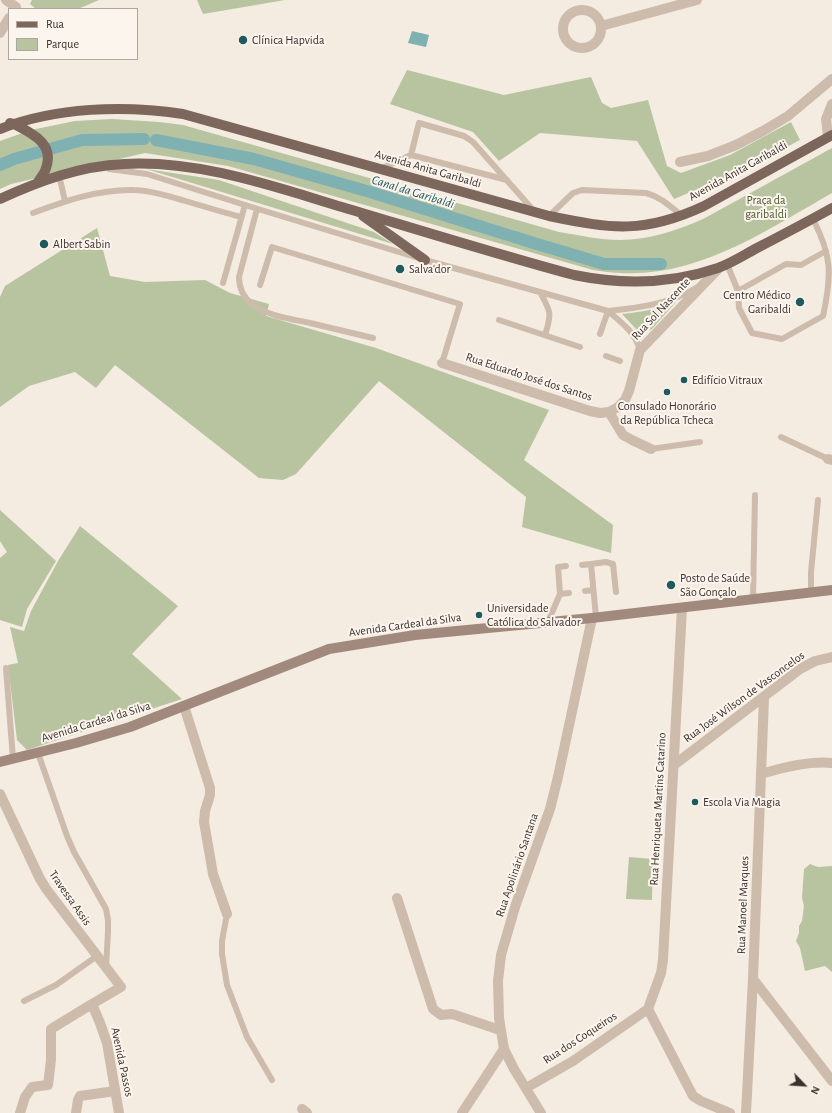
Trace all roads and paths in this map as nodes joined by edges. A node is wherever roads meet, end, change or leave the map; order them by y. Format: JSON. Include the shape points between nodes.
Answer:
{"nodes":[{"id":1,"x":6,"y":0,"type":"edge"},
{"id":2,"x":696,"y":0,"type":"edge"},
{"id":3,"x":17,"y":5,"type":"edge"},
{"id":4,"x":8,"y":20,"type":"edge"},
{"id":5,"x":601,"y":26,"type":"dead end"},
{"id":6,"x":0,"y":33,"type":"edge"},
{"id":7,"x":832,"y":79,"type":"edge"},
{"id":8,"x":832,"y":104,"type":"edge"},
{"id":9,"x":0,"y":122,"type":"edge"},
{"id":10,"x":14,"y":124,"type":"junction"},
{"id":11,"x":0,"y":129,"type":"edge"},
{"id":12,"x":830,"y":136,"type":"edge"},
{"id":13,"x":411,"y":155,"type":"junction"},
{"id":14,"x":680,"y":162,"type":"dead end"},
{"id":15,"x":97,"y":167,"type":"junction"},
{"id":16,"x":380,"y":169,"type":"junction"},
{"id":17,"x":59,"y":175,"type":"junction"},
{"id":18,"x":507,"y":180,"type":"junction"},
{"id":19,"x":38,"y":182,"type":"junction"},
{"id":20,"x":0,"y":199,"type":"edge"},
{"id":21,"x":65,"y":201,"type":"junction"},
{"id":22,"x":245,"y":205,"type":"junction"},
{"id":23,"x":258,"y":209,"type":"junction"},
{"id":24,"x":832,"y":209,"type":"edge"},
{"id":25,"x":357,"y":211,"type":"junction"},
{"id":26,"x":536,"y":212,"type":"junction"},
{"id":27,"x":33,"y":213,"type":"dead end"},
{"id":28,"x":549,"y":216,"type":"junction"},
{"id":29,"x":682,"y":216,"type":"junction"},
{"id":30,"x":241,"y":217,"type":"junction"},
{"id":31,"x":813,"y":219,"type":"junction"},
{"id":32,"x":826,"y":251,"type":"junction"},
{"id":33,"x":426,"y":260,"type":"junction"},
{"id":34,"x":723,"y":266,"type":"junction"},
{"id":35,"x":223,"y":283,"type":"dead end"},
{"id":36,"x":704,"y":283,"type":"junction"},
{"id":37,"x":260,"y":285,"type":"dead end"},
{"id":38,"x":738,"y":291,"type":"junction"},
{"id":39,"x":540,"y":292,"type":"junction"},
{"id":40,"x":608,"y":311,"type":"junction"},
{"id":41,"x":499,"y":320,"type":"dead end"},
{"id":42,"x":600,"y":334,"type":"dead end"},
{"id":43,"x":545,"y":335,"type":"junction"},
{"id":44,"x":373,"y":338,"type":"dead end"},
{"id":45,"x":580,"y":348,"type":"dead end"},
{"id":46,"x":640,"y":350,"type":"junction"},
{"id":47,"x":606,"y":356,"type":"dead end"},
{"id":48,"x":620,"y":361,"type":"dead end"},
{"id":49,"x":442,"y":363,"type":"joint"},
{"id":50,"x":609,"y":412,"type":"junction"},
{"id":51,"x":781,"y":437,"type":"dead end"},
{"id":52,"x":700,"y":442,"type":"dead end"},
{"id":53,"x":651,"y":449,"type":"joint"},
{"id":54,"x":830,"y":460,"type":"edge"},
{"id":55,"x":755,"y":495,"type":"dead end"},
{"id":56,"x":818,"y":500,"type":"dead end"},
{"id":57,"x":591,"y":564,"type":"junction"},
{"id":58,"x":582,"y":565,"type":"dead end"},
{"id":59,"x":566,"y":566,"type":"dead end"},
{"id":60,"x":594,"y":590,"type":"junction"},
{"id":61,"x":832,"y":590,"type":"edge"},
{"id":62,"x":585,"y":591,"type":"dead end"},
{"id":63,"x":616,"y":592,"type":"dead end"},
{"id":64,"x":811,"y":592,"type":"junction"},
{"id":65,"x":569,"y":593,"type":"dead end"},
{"id":66,"x":560,"y":594,"type":"junction"},
{"id":67,"x":753,"y":599,"type":"junction"},
{"id":68,"x":682,"y":608,"type":"junction"},
{"id":69,"x":594,"y":617,"type":"junction"},
{"id":70,"x":548,"y":622,"type":"junction"},
{"id":71,"x":832,"y":657,"type":"edge"},
{"id":72,"x":6,"y":668,"type":"dead end"},
{"id":73,"x":764,"y":698,"type":"junction"},
{"id":74,"x":184,"y":706,"type":"junction"},
{"id":75,"x":38,"y":753,"type":"junction"},
{"id":76,"x":13,"y":759,"type":"junction"},
{"id":77,"x":0,"y":762,"type":"edge"},
{"id":78,"x":832,"y":763,"type":"edge"},
{"id":79,"x":674,"y":765,"type":"junction"},
{"id":80,"x":761,"y":774,"type":"junction"},
{"id":81,"x":0,"y":794,"type":"edge"},
{"id":82,"x":397,"y":898,"type":"dead end"},
{"id":83,"x":227,"y":914,"type":"joint"},
{"id":84,"x":97,"y":956,"type":"junction"},
{"id":85,"x":106,"y":967,"type":"junction"},
{"id":86,"x":753,"y":979,"type":"junction"},
{"id":87,"x":24,"y":1001,"type":"dead end"},
{"id":88,"x":92,"y":1004,"type":"junction"},
{"id":89,"x":648,"y":1009,"type":"junction"},
{"id":90,"x":500,"y":1030,"type":"junction"},
{"id":91,"x":504,"y":1048,"type":"junction"},
{"id":92,"x":272,"y":1080,"type":"dead end"},
{"id":93,"x":832,"y":1081,"type":"edge"},
{"id":94,"x":526,"y":1088,"type":"junction"},
{"id":95,"x":115,"y":1091,"type":"junction"},
{"id":96,"x":20,"y":1113,"type":"edge"},
{"id":97,"x":76,"y":1113,"type":"edge"},
{"id":98,"x":118,"y":1113,"type":"edge"},
{"id":99,"x":462,"y":1113,"type":"edge"},
{"id":100,"x":541,"y":1113,"type":"edge"},
{"id":101,"x":730,"y":1113,"type":"edge"},
{"id":102,"x":746,"y":1113,"type":"edge"}],
"edges":[{"from":1,"to":3,"type":"street"},
{"from":2,"to":5,"type":"street"},
{"from":4,"to":6,"type":"street"},
{"from":7,"to":14,"type":"street","via":[[788,116],[763,131],[708,156]]},
{"from":8,"to":12,"type":"street","via":[[826,118]]},
{"from":9,"to":10,"type":"main road"},
{"from":10,"to":11,"type":"main road","name":"Avenida Anita Garibaldi"},
{"from":10,"to":16,"type":"main road","name":"Avenida Anita Garibaldi","via":[[41,117],[85,111],[153,110],[182,114]]},
{"from":10,"to":19,"type":"main road","via":[[44,144],[48,156],[46,168]]},
{"from":12,"to":29,"type":"main road","name":"Avenida Anita Garibaldi"},
{"from":13,"to":16,"type":"lane"},
{"from":13,"to":18,"type":"lane"},
{"from":13,"to":18,"type":"lane","via":[[419,123],[464,136],[473,142]]},
{"from":15,"to":17,"type":"main road"},
{"from":15,"to":22,"type":"lane","via":[[147,174]]},
{"from":15,"to":25,"type":"main road","via":[[149,163],[220,172]]},
{"from":16,"to":26,"type":"main road","name":"Avenida Anita Garibaldi"},
{"from":17,"to":19,"type":"main road"},
{"from":17,"to":21,"type":"lane"},
{"from":18,"to":26,"type":"lane"},
{"from":19,"to":20,"type":"main road"},
{"from":21,"to":27,"type":"lane"},
{"from":21,"to":30,"type":"lane","via":[[93,194],[135,190],[157,193]]},
{"from":22,"to":23,"type":"lane"},
{"from":22,"to":30,"type":"lane"},
{"from":23,"to":33,"type":"lane"},
{"from":23,"to":44,"type":"lane","via":[[239,277],[242,293],[251,303],[280,317]]},
{"from":24,"to":31,"type":"main road"},
{"from":25,"to":33,"type":"main road"},
{"from":25,"to":34,"type":"main road","via":[[546,268],[596,280],[653,282]]},
{"from":26,"to":28,"type":"main road","name":"Avenida Anita Garibaldi"},
{"from":28,"to":29,"type":"main road","name":"Avenida Anita Garibaldi","via":[[621,228],[642,226]]},
{"from":28,"to":29,"type":"lane","via":[[573,193],[582,190],[646,193],[655,196]]},
{"from":30,"to":35,"type":"lane"},
{"from":31,"to":32,"type":"lane"},
{"from":31,"to":34,"type":"main road"},
{"from":32,"to":38,"type":"lane","via":[[801,265],[786,264]]},
{"from":32,"to":38,"type":"lane","via":[[829,288],[823,316],[782,339],[752,333],[740,308]]},
{"from":33,"to":39,"type":"lane"},
{"from":34,"to":36,"type":"street","name":"Rua Sol Nascente"},
{"from":34,"to":38,"type":"lane"},
{"from":36,"to":40,"type":"lane","via":[[687,293],[659,303]]},
{"from":36,"to":46,"type":"street","name":"Rua Sol Nascente"},
{"from":37,"to":49,"type":"lane","via":[[272,247],[460,304]]},
{"from":39,"to":40,"type":"lane"},
{"from":39,"to":43,"type":"lane","via":[[550,311]]},
{"from":40,"to":42,"type":"lane"},
{"from":40,"to":46,"type":"lane","via":[[630,330]]},
{"from":41,"to":43,"type":"lane"},
{"from":43,"to":45,"type":"lane"},
{"from":46,"to":50,"type":"street","name":"Rua Sol Nascente","via":[[625,400],[618,408]]},
{"from":47,"to":48,"type":"lane"},
{"from":49,"to":50,"type":"street","name":"Rua Eduardo José dos Santos","via":[[590,411]]},
{"from":50,"to":53,"type":"street","via":[[624,435]]},
{"from":51,"to":54,"type":"lane"},
{"from":52,"to":53,"type":"lane"},
{"from":55,"to":67,"type":"lane"},
{"from":56,"to":64,"type":"lane"},
{"from":57,"to":58,"type":"lane"},
{"from":57,"to":60,"type":"lane"},
{"from":57,"to":63,"type":"lane","via":[[613,564]]},
{"from":59,"to":66,"type":"lane","via":[[558,567]]},
{"from":60,"to":62,"type":"lane"},
{"from":60,"to":69,"type":"lane"},
{"from":61,"to":64,"type":"main road","name":"Avenida Cardeal da Silva"},
{"from":64,"to":67,"type":"main road","name":"Avenida Cardeal da Silva"},
{"from":65,"to":66,"type":"lane"},
{"from":66,"to":70,"type":"lane"},
{"from":67,"to":68,"type":"main road","name":"Avenida Cardeal da Silva"},
{"from":68,"to":69,"type":"main road","name":"Avenida Cardeal da Silva"},
{"from":68,"to":79,"type":"street","name":"Rua Henriqueta Martins Catarino"},
{"from":69,"to":70,"type":"main road","name":"Avenida Cardeal da Silva"},
{"from":69,"to":90,"type":"street","name":"Rua Apolinário Santana","via":[[550,809],[501,955],[498,981]]},
{"from":70,"to":74,"type":"main road","name":"Avenida Cardeal da Silva","via":[[415,635],[328,649]]},
{"from":71,"to":73,"type":"street","name":"Rua José Wilson de Vasconcelos","via":[[815,661],[800,669]]},
{"from":72,"to":76,"type":"lane"},
{"from":73,"to":79,"type":"street","name":"Rua José Wilson de Vasconcelos"},
{"from":73,"to":80,"type":"street","name":"Rua Manoel Marques"},
{"from":74,"to":75,"type":"main road","name":"Avenida Cardeal da Silva","via":[[130,727]]},
{"from":74,"to":83,"type":"street","via":[[210,788],[204,822],[213,874]]},
{"from":75,"to":76,"type":"main road","name":"Avenida Cardeal da Silva"},
{"from":75,"to":85,"type":"lane","via":[[67,836],[106,909]]},
{"from":76,"to":77,"type":"main road","name":"Avenida Cardeal da Silva"},
{"from":78,"to":80,"type":"street","via":[[811,762]]},
{"from":79,"to":89,"type":"street","name":"Rua Henriqueta Martins Catarino","via":[[663,960]]},
{"from":80,"to":86,"type":"street","name":"Rua Manoel Marques"},
{"from":81,"to":84,"type":"street","name":"Travessa Assis","via":[[40,879],[52,899]]},
{"from":82,"to":90,"type":"street","via":[[433,1009],[441,1016],[452,1014]]},
{"from":83,"to":92,"type":"lane","via":[[222,941],[227,985],[247,1037]]},
{"from":84,"to":85,"type":"street","name":"Travessa Assis"},
{"from":84,"to":87,"type":"lane","via":[[56,985]]},
{"from":85,"to":88,"type":"street","name":"Travessa Assis","via":[[121,987]]},
{"from":86,"to":93,"type":"street"},
{"from":86,"to":102,"type":"street","name":"Rua Manoel Marques"},
{"from":88,"to":95,"type":"street","name":"Avenida Passos","via":[[107,1043]]},
{"from":88,"to":96,"type":"street","via":[[50,1029],[51,1060],[48,1085],[32,1087],[25,1097]]},
{"from":89,"to":94,"type":"street","name":"Rua dos Coqueiros","via":[[573,1061]]},
{"from":89,"to":101,"type":"street","via":[[693,1096]]},
{"from":90,"to":91,"type":"street","name":"Rua Apolinário Santana"},
{"from":91,"to":94,"type":"street","name":"Rua Apolinário Santana"},
{"from":91,"to":99,"type":"street"},
{"from":94,"to":100,"type":"street","name":"Rua Apolinário Santana"},
{"from":95,"to":97,"type":"street","via":[[82,1095]]},
{"from":95,"to":98,"type":"street","name":"Avenida Passos"}]}
